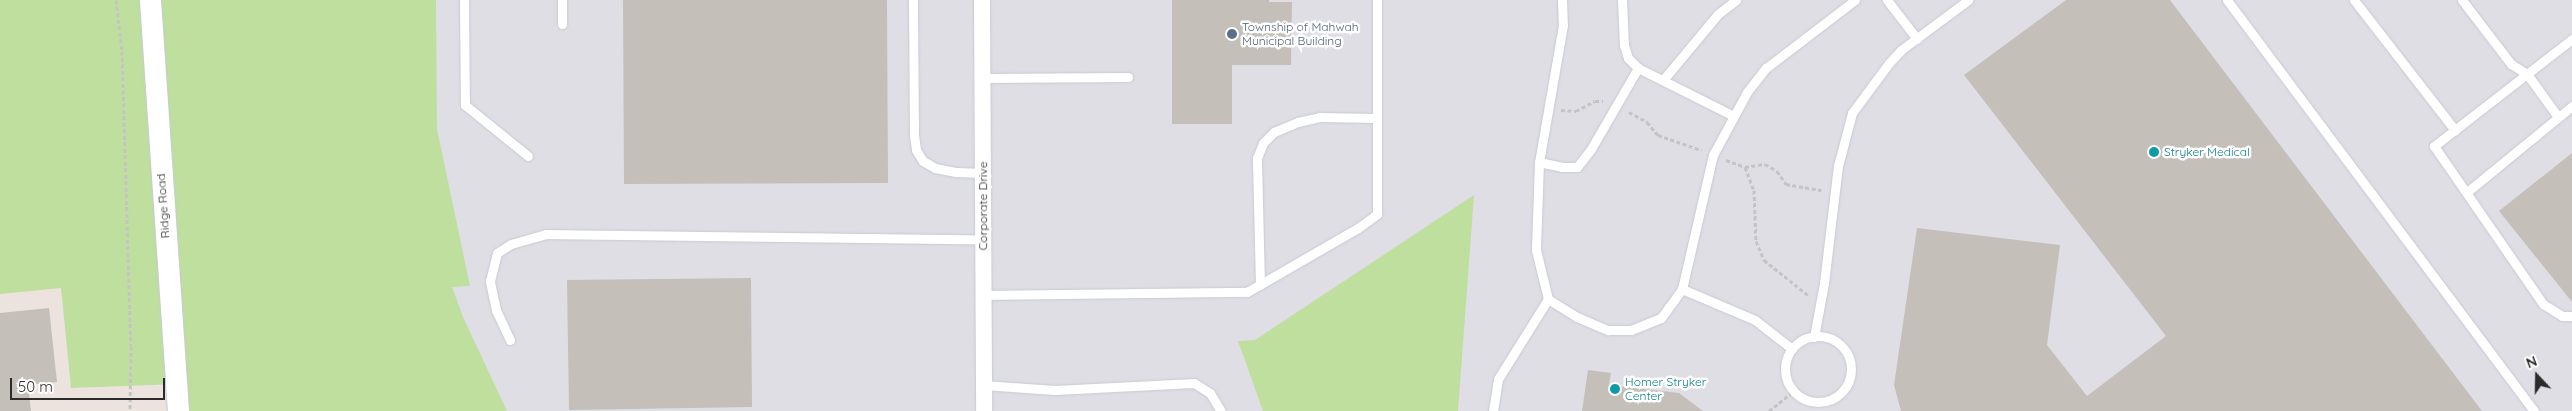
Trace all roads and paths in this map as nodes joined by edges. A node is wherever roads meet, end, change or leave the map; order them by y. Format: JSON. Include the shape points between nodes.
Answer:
{"nodes":[{"id":1,"x":116,"y":0,"type":"edge"},
{"id":2,"x":150,"y":0,"type":"edge"},
{"id":3,"x":464,"y":0,"type":"edge"},
{"id":4,"x":562,"y":0,"type":"edge"},
{"id":5,"x":913,"y":0,"type":"edge"},
{"id":6,"x":982,"y":0,"type":"edge"},
{"id":7,"x":1377,"y":0,"type":"edge"},
{"id":8,"x":1562,"y":0,"type":"edge"},
{"id":9,"x":1622,"y":0,"type":"edge"},
{"id":10,"x":1736,"y":0,"type":"edge"},
{"id":11,"x":1855,"y":0,"type":"edge"},
{"id":12,"x":1887,"y":0,"type":"edge"},
{"id":13,"x":1968,"y":0,"type":"edge"},
{"id":14,"x":2227,"y":0,"type":"edge"},
{"id":15,"x":2354,"y":0,"type":"edge"},
{"id":16,"x":2462,"y":0,"type":"edge"},
{"id":17,"x":562,"y":24,"type":"dead end"},
{"id":18,"x":1917,"y":39,"type":"junction"},
{"id":19,"x":2572,"y":39,"type":"edge"},
{"id":20,"x":1638,"y":68,"type":"junction"},
{"id":21,"x":2527,"y":74,"type":"junction"},
{"id":22,"x":982,"y":78,"type":"junction"},
{"id":23,"x":1128,"y":78,"type":"dead end"},
{"id":24,"x":1663,"y":80,"type":"junction"},
{"id":25,"x":1617,"y":105,"type":"junction"},
{"id":26,"x":2572,"y":106,"type":"edge"},
{"id":27,"x":1548,"y":109,"type":"junction"},
{"id":28,"x":1734,"y":116,"type":"junction"},
{"id":29,"x":2558,"y":117,"type":"junction"},
{"id":30,"x":1377,"y":118,"type":"junction"},
{"id":31,"x":2455,"y":130,"type":"junction"},
{"id":32,"x":1713,"y":154,"type":"junction"},
{"id":33,"x":528,"y":156,"type":"dead end"},
{"id":34,"x":1539,"y":162,"type":"junction"},
{"id":35,"x":1746,"y":167,"type":"junction"},
{"id":36,"x":983,"y":173,"type":"junction"},
{"id":37,"x":1835,"y":192,"type":"junction"},
{"id":38,"x":2467,"y":192,"type":"junction"},
{"id":39,"x":983,"y":239,"type":"junction"},
{"id":40,"x":1260,"y":285,"type":"junction"},
{"id":41,"x":1682,"y":289,"type":"junction"},
{"id":42,"x":983,"y":295,"type":"junction"},
{"id":43,"x":1548,"y":299,"type":"junction"},
{"id":44,"x":1820,"y":303,"type":"junction"},
{"id":45,"x":2572,"y":316,"type":"edge"},
{"id":46,"x":1814,"y":337,"type":"junction"},
{"id":47,"x":510,"y":340,"type":"dead end"},
{"id":48,"x":1792,"y":349,"type":"junction"},
{"id":49,"x":984,"y":385,"type":"junction"},
{"id":50,"x":1794,"y":391,"type":"junction"},
{"id":51,"x":1809,"y":401,"type":"junction"},
{"id":52,"x":130,"y":411,"type":"edge"},
{"id":53,"x":178,"y":411,"type":"edge"},
{"id":54,"x":984,"y":411,"type":"edge"},
{"id":55,"x":1221,"y":411,"type":"edge"},
{"id":56,"x":1493,"y":411,"type":"edge"},
{"id":57,"x":1770,"y":411,"type":"edge"},
{"id":58,"x":1806,"y":411,"type":"edge"},
{"id":59,"x":2534,"y":411,"type":"edge"}],
"edges":[{"from":1,"to":52,"type":"path","via":[[122,51]]},
{"from":2,"to":53,"type":"street","name":"Ridge Road"},
{"from":3,"to":33,"type":"lane","via":[[465,105]]},
{"from":4,"to":17,"type":"lane"},
{"from":5,"to":36,"type":"lane","via":[[916,150],[923,161],[935,168]]},
{"from":6,"to":22,"type":"street","name":"Corporate Drive"},
{"from":7,"to":30,"type":"lane"},
{"from":8,"to":27,"type":"lane","via":[[1563,25]]},
{"from":9,"to":20,"type":"lane","via":[[1624,45],[1628,58]]},
{"from":10,"to":24,"type":"lane","via":[[1718,14]]},
{"from":11,"to":28,"type":"lane","via":[[1766,68]]},
{"from":12,"to":18,"type":"lane"},
{"from":13,"to":18,"type":"lane"},
{"from":14,"to":59,"type":"lane"},
{"from":15,"to":31,"type":"lane"},
{"from":16,"to":21,"type":"lane","via":[[2510,64]]},
{"from":18,"to":37,"type":"lane","via":[[1888,64],[1852,113],[1838,166]]},
{"from":19,"to":21,"type":"lane"},
{"from":20,"to":24,"type":"lane"},
{"from":20,"to":25,"type":"lane"},
{"from":21,"to":29,"type":"lane"},
{"from":21,"to":31,"type":"lane"},
{"from":22,"to":23,"type":"lane"},
{"from":22,"to":36,"type":"street","name":"Corporate Drive"},
{"from":24,"to":28,"type":"lane"},
{"from":25,"to":27,"type":"path","via":[[1595,101],[1576,111]]},
{"from":25,"to":32,"type":"path","via":[[1647,122],[1658,135]]},
{"from":25,"to":34,"type":"lane","via":[[1577,167]]},
{"from":26,"to":29,"type":"lane"},
{"from":27,"to":34,"type":"lane"},
{"from":28,"to":32,"type":"lane"},
{"from":29,"to":38,"type":"lane"},
{"from":30,"to":40,"type":"lane","via":[[1377,214]]},
{"from":30,"to":40,"type":"lane","via":[[1319,117],[1274,132],[1263,143],[1257,158]]},
{"from":31,"to":38,"type":"lane","via":[[2434,146]]},
{"from":32,"to":35,"type":"path"},
{"from":32,"to":41,"type":"lane"},
{"from":34,"to":43,"type":"lane","via":[[1536,250]]},
{"from":35,"to":37,"type":"path","via":[[1765,164],[1777,171],[1786,184]]},
{"from":35,"to":44,"type":"path","via":[[1754,190],[1756,241],[1764,260]]},
{"from":36,"to":39,"type":"street","name":"Corporate Drive"},
{"from":37,"to":44,"type":"lane"},
{"from":38,"to":45,"type":"lane","via":[[2543,304],[2562,316]]},
{"from":39,"to":42,"type":"street","name":"Corporate Drive"},
{"from":39,"to":47,"type":"lane","via":[[546,234],[511,244],[497,253],[490,282],[496,310]]},
{"from":40,"to":42,"type":"lane","via":[[1247,292],[1217,294]]},
{"from":41,"to":43,"type":"lane","via":[[1660,318],[1630,330],[1608,330],[1577,317]]},
{"from":41,"to":48,"type":"lane","via":[[1755,320]]},
{"from":42,"to":49,"type":"street","name":"Corporate Drive"},
{"from":43,"to":56,"type":"lane","via":[[1498,379]]},
{"from":44,"to":46,"type":"lane"},
{"from":46,"to":48,"type":"lane","via":[[1802,340]]},
{"from":46,"to":51,"type":"lane","via":[[1827,338],[1838,344],[1847,354],[1850,372],[1843,390],[1834,398]]},
{"from":48,"to":50,"type":"lane","via":[[1786,360],[1785,373]]},
{"from":49,"to":54,"type":"street","name":"Corporate Drive"},
{"from":49,"to":55,"type":"lane","via":[[1055,390],[1194,383],[1210,393]]},
{"from":50,"to":51,"type":"lane"},
{"from":50,"to":57,"type":"path"},
{"from":51,"to":58,"type":"lane"}]}
